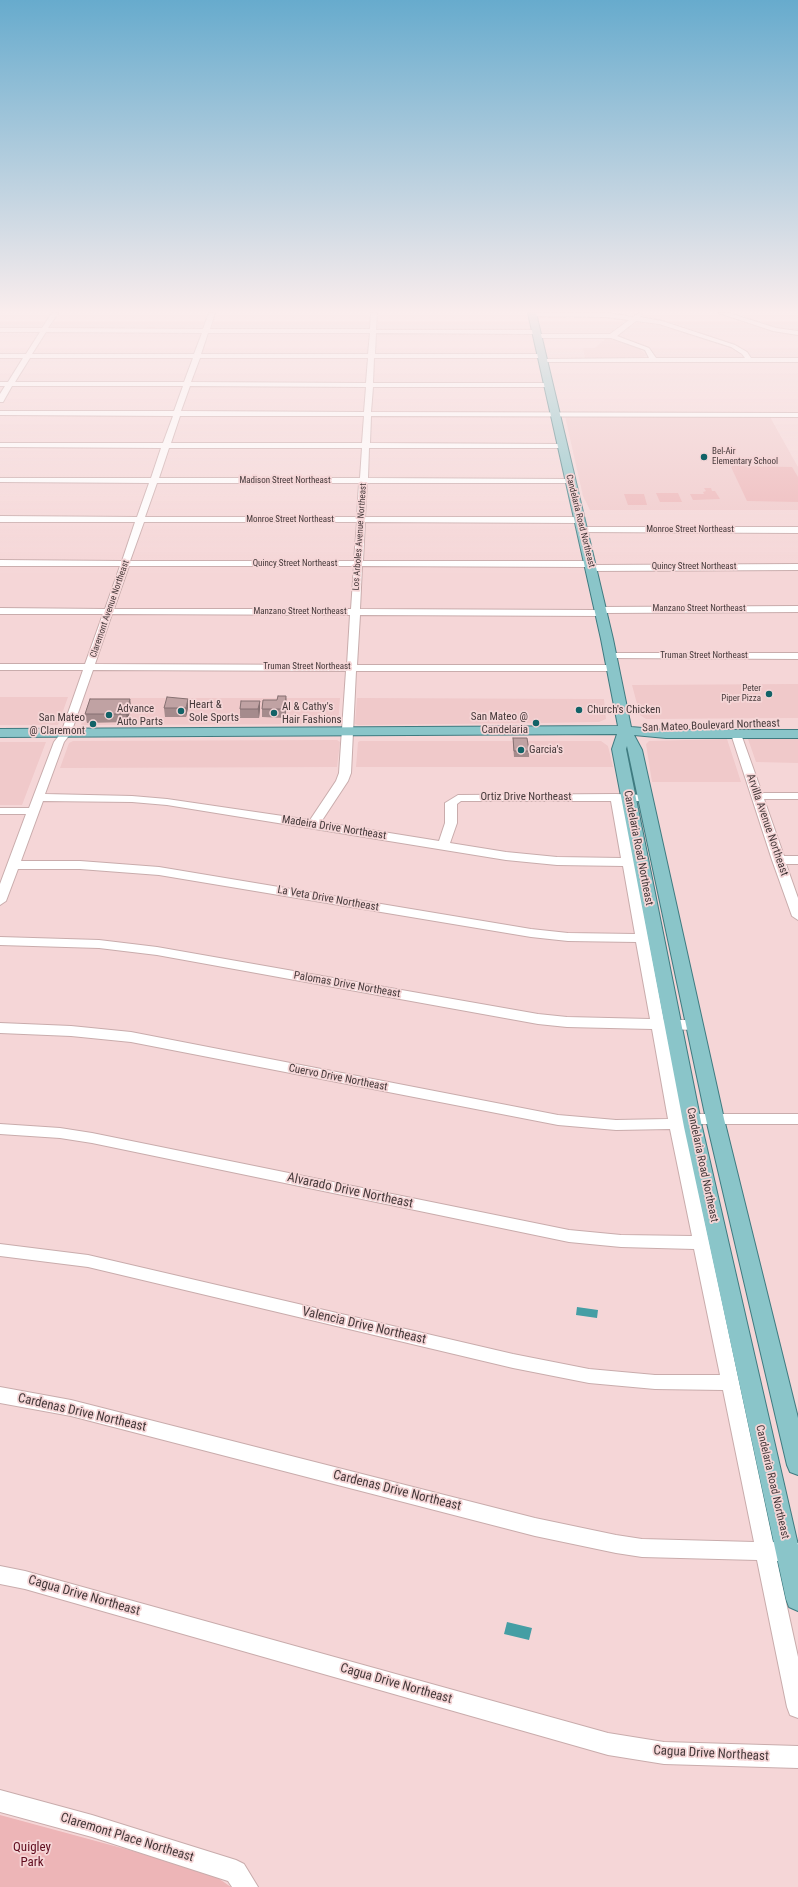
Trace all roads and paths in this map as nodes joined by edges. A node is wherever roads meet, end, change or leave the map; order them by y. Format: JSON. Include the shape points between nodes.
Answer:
{"nodes":[{"id":1,"x":182,"y":401,"type":"edge"},
{"id":2,"x":369,"y":401,"type":"edge"},
{"id":3,"x":552,"y":401,"type":"edge"},
{"id":4,"x":0,"y":413,"type":"edge"},
{"id":5,"x":177,"y":413,"type":"junction"},
{"id":6,"x":368,"y":414,"type":"junction"},
{"id":7,"x":555,"y":414,"type":"junction"},
{"id":8,"x":798,"y":415,"type":"edge"},
{"id":9,"x":0,"y":445,"type":"edge"},
{"id":10,"x":166,"y":445,"type":"junction"},
{"id":11,"x":366,"y":446,"type":"junction"},
{"id":12,"x":562,"y":446,"type":"junction"},
{"id":13,"x":0,"y":480,"type":"edge"},
{"id":14,"x":155,"y":480,"type":"junction"},
{"id":15,"x":363,"y":481,"type":"junction"},
{"id":16,"x":570,"y":481,"type":"junction"},
{"id":17,"x":0,"y":519,"type":"edge"},
{"id":18,"x":140,"y":520,"type":"junction"},
{"id":19,"x":361,"y":520,"type":"junction"},
{"id":20,"x":581,"y":525,"type":"junction"},
{"id":21,"x":798,"y":530,"type":"edge"},
{"id":22,"x":0,"y":562,"type":"edge"},
{"id":23,"x":126,"y":563,"type":"junction"},
{"id":24,"x":357,"y":564,"type":"junction"},
{"id":25,"x":590,"y":566,"type":"junction"},
{"id":26,"x":798,"y":567,"type":"edge"},
{"id":27,"x":798,"y":609,"type":"edge"},
{"id":28,"x":0,"y":611,"type":"edge"},
{"id":29,"x":600,"y":611,"type":"junction"},
{"id":30,"x":109,"y":612,"type":"junction"},
{"id":31,"x":355,"y":613,"type":"junction"},
{"id":32,"x":611,"y":656,"type":"junction"},
{"id":33,"x":798,"y":656,"type":"edge"},
{"id":34,"x":0,"y":666,"type":"edge"},
{"id":35,"x":89,"y":667,"type":"junction"},
{"id":36,"x":352,"y":667,"type":"junction"},
{"id":37,"x":613,"y":668,"type":"junction"},
{"id":38,"x":798,"y":724,"type":"edge"},
{"id":39,"x":798,"y":728,"type":"edge"},
{"id":40,"x":625,"y":730,"type":"junction"},
{"id":41,"x":348,"y":732,"type":"junction"},
{"id":42,"x":0,"y":733,"type":"edge"},
{"id":43,"x":66,"y":733,"type":"junction"},
{"id":44,"x":736,"y":734,"type":"junction"},
{"id":45,"x":798,"y":734,"type":"edge"},
{"id":46,"x":757,"y":796,"type":"junction"},
{"id":47,"x":798,"y":796,"type":"edge"},
{"id":48,"x":39,"y":797,"type":"junction"},
{"id":49,"x":630,"y":798,"type":"junction"},
{"id":50,"x":0,"y":811,"type":"edge"},
{"id":51,"x":33,"y":811,"type":"junction"},
{"id":52,"x":314,"y":824,"type":"junction"},
{"id":53,"x":444,"y":845,"type":"junction"},
{"id":54,"x":778,"y":860,"type":"junction"},
{"id":55,"x":798,"y":860,"type":"edge"},
{"id":56,"x":628,"y":862,"type":"junction"},
{"id":57,"x":14,"y":865,"type":"junction"},
{"id":58,"x":0,"y":901,"type":"edge"},
{"id":59,"x":798,"y":916,"type":"edge"},
{"id":60,"x":642,"y":938,"type":"junction"},
{"id":61,"x":0,"y":941,"type":"edge"},
{"id":62,"x":666,"y":1025,"type":"junction"},
{"id":63,"x":695,"y":1025,"type":"junction"},
{"id":64,"x":0,"y":1028,"type":"edge"},
{"id":65,"x":715,"y":1119,"type":"junction"},
{"id":66,"x":798,"y":1119,"type":"edge"},
{"id":67,"x":684,"y":1121,"type":"junction"},
{"id":68,"x":0,"y":1129,"type":"edge"},
{"id":69,"x":702,"y":1244,"type":"junction"},
{"id":70,"x":0,"y":1250,"type":"edge"},
{"id":71,"x":731,"y":1383,"type":"junction"},
{"id":72,"x":0,"y":1395,"type":"edge"},
{"id":73,"x":798,"y":1465,"type":"edge"},
{"id":74,"x":766,"y":1552,"type":"junction"},
{"id":75,"x":793,"y":1552,"type":"edge"},
{"id":76,"x":0,"y":1575,"type":"edge"},
{"id":77,"x":798,"y":1599,"type":"edge"},
{"id":78,"x":798,"y":1707,"type":"edge"},
{"id":79,"x":798,"y":1757,"type":"edge"},
{"id":80,"x":0,"y":1801,"type":"edge"},
{"id":81,"x":246,"y":1887,"type":"edge"}],
"edges":[{"from":1,"to":5,"type":"street","name":"Claremont Avenue Northeast"},
{"from":2,"to":6,"type":"street","name":"Los Arboles Avenue Northeast"},
{"from":3,"to":7,"type":"main road","name":"Candelaria Road Northeast"},
{"from":4,"to":5,"type":"street"},
{"from":5,"to":6,"type":"street"},
{"from":5,"to":10,"type":"street","name":"Claremont Avenue Northeast"},
{"from":6,"to":7,"type":"street"},
{"from":6,"to":11,"type":"street","name":"Los Arboles Avenue Northeast"},
{"from":7,"to":8,"type":"street"},
{"from":7,"to":12,"type":"main road","name":"Candelaria Road Northeast"},
{"from":9,"to":10,"type":"street"},
{"from":10,"to":11,"type":"street"},
{"from":10,"to":14,"type":"street","name":"Claremont Avenue Northeast"},
{"from":11,"to":12,"type":"street"},
{"from":11,"to":15,"type":"street","name":"Los Arboles Avenue Northeast"},
{"from":12,"to":16,"type":"main road","name":"Candelaria Road Northeast"},
{"from":13,"to":14,"type":"street","name":"Madison Street Northeast"},
{"from":14,"to":15,"type":"street","name":"Madison Street Northeast"},
{"from":14,"to":18,"type":"street","name":"Claremont Avenue Northeast"},
{"from":15,"to":16,"type":"street","name":"Madison Street Northeast"},
{"from":15,"to":19,"type":"street","name":"Los Arboles Avenue Northeast"},
{"from":16,"to":20,"type":"main road","name":"Candelaria Road Northeast"},
{"from":17,"to":18,"type":"street","name":"Monroe Street Northeast"},
{"from":18,"to":19,"type":"street","name":"Monroe Street Northeast"},
{"from":18,"to":23,"type":"street","name":"Claremont Avenue Northeast"},
{"from":19,"to":20,"type":"street","name":"Monroe Street Northeast"},
{"from":19,"to":24,"type":"street","name":"Los Arboles Avenue Northeast"},
{"from":20,"to":21,"type":"street","name":"Monroe Street Northeast"},
{"from":20,"to":25,"type":"main road","name":"Candelaria Road Northeast"},
{"from":22,"to":23,"type":"street","name":"Quincy Street Northeast"},
{"from":23,"to":24,"type":"street","name":"Quincy Street Northeast"},
{"from":23,"to":30,"type":"street","name":"Claremont Avenue Northeast"},
{"from":24,"to":25,"type":"street","name":"Quincy Street Northeast"},
{"from":24,"to":31,"type":"street","name":"Los Arboles Avenue Northeast"},
{"from":25,"to":26,"type":"street","name":"Quincy Street Northeast"},
{"from":25,"to":29,"type":"main road","name":"Candelaria Road Northeast"},
{"from":27,"to":29,"type":"street","name":"Manzano Street Northeast"},
{"from":28,"to":30,"type":"street","name":"Manzano Street Northeast"},
{"from":29,"to":31,"type":"street","name":"Manzano Street Northeast"},
{"from":29,"to":32,"type":"main road","name":"Candelaria Road Northeast"},
{"from":30,"to":31,"type":"street","name":"Manzano Street Northeast"},
{"from":30,"to":35,"type":"street","name":"Claremont Avenue Northeast"},
{"from":31,"to":36,"type":"street","name":"Los Arboles Avenue Northeast"},
{"from":32,"to":33,"type":"street","name":"Truman Street Northeast"},
{"from":32,"to":37,"type":"main road","name":"Candelaria Road Northeast"},
{"from":34,"to":35,"type":"street","name":"Truman Street Northeast"},
{"from":35,"to":36,"type":"street","name":"Truman Street Northeast"},
{"from":35,"to":43,"type":"street","name":"Claremont Avenue Northeast"},
{"from":36,"to":37,"type":"street","name":"Truman Street Northeast"},
{"from":36,"to":41,"type":"street","name":"Los Arboles Avenue Northeast"},
{"from":37,"to":40,"type":"main road","name":"Candelaria Road Northeast"},
{"from":38,"to":40,"type":"main road","name":"San Mateo Boulevard Northeast","via":[[655,725]]},
{"from":39,"to":44,"type":"main road","via":[[747,728],[738,730]]},
{"from":40,"to":41,"type":"main road","name":"San Mateo Boulevard Northeast"},
{"from":40,"to":44,"type":"main road","name":"San Mateo Boulevard Northeast","via":[[666,734]]},
{"from":40,"to":49,"type":"main road","name":"Candelaria Road Northeast","via":[[619,749]]},
{"from":41,"to":43,"type":"main road","name":"San Mateo Boulevard Northeast"},
{"from":41,"to":52,"type":"street","name":"Los Arboles Avenue Northeast","via":[[345,773]]},
{"from":42,"to":43,"type":"main road","name":"San Mateo Boulevard Northeast"},
{"from":43,"to":48,"type":"street","name":"Claremont Avenue Northeast","via":[[59,742]]},
{"from":44,"to":45,"type":"main road","name":"San Mateo Boulevard Northeast"},
{"from":44,"to":46,"type":"street","name":"Arvilla Avenue Northeast"},
{"from":46,"to":47,"type":"street"},
{"from":46,"to":54,"type":"street","name":"Arvilla Avenue Northeast"},
{"from":48,"to":51,"type":"street","name":"Claremont Avenue Northeast"},
{"from":48,"to":52,"type":"street","name":"Madeira Drive Northeast","via":[[167,802]]},
{"from":49,"to":53,"type":"street","name":"Ortiz Drive Northeast","via":[[458,798],[451,803],[451,823]]},
{"from":49,"to":56,"type":"street"},
{"from":49,"to":62,"type":"main road","name":"Candelaria Road Northeast"},
{"from":49,"to":63,"type":"main road","name":"Candelaria Road Northeast"},
{"from":50,"to":51,"type":"street"},
{"from":51,"to":57,"type":"street","name":"Claremont Avenue Northeast"},
{"from":52,"to":53,"type":"street","name":"Madeira Drive Northeast"},
{"from":53,"to":56,"type":"street","name":"Madeira Drive Northeast","via":[[542,860]]},
{"from":54,"to":55,"type":"street"},
{"from":54,"to":59,"type":"street","name":"Arvilla Avenue Northeast"},
{"from":56,"to":60,"type":"street"},
{"from":57,"to":58,"type":"street","name":"Claremont Avenue Northeast"},
{"from":57,"to":60,"type":"street","name":"La Veta Drive Northeast","via":[[80,865],[159,871],[530,933],[568,937]]},
{"from":60,"to":62,"type":"street"},
{"from":61,"to":62,"type":"street","name":"Palomas Drive Northeast","via":[[99,944],[157,951],[538,1019]]},
{"from":62,"to":63,"type":"street","name":"Palomas Drive Northeast"},
{"from":62,"to":67,"type":"main road","name":"Candelaria Road Northeast"},
{"from":63,"to":65,"type":"main road","name":"Candelaria Road Northeast"},
{"from":64,"to":67,"type":"street","name":"Cuervo Drive Northeast","via":[[131,1037],[558,1120],[616,1125]]},
{"from":65,"to":66,"type":"street","name":"Cuervo Drive Northeast"},
{"from":65,"to":67,"type":"street","name":"Cuervo Drive Northeast"},
{"from":65,"to":73,"type":"main road","name":"Candelaria Road Northeast"},
{"from":67,"to":69,"type":"street"},
{"from":67,"to":75,"type":"main road","name":"Candelaria Road Northeast"},
{"from":68,"to":69,"type":"street","name":"Alvarado Drive Northeast","via":[[60,1133],[99,1139],[569,1236]]},
{"from":69,"to":71,"type":"street"},
{"from":70,"to":71,"type":"street","name":"Valencia Drive Northeast","via":[[88,1261],[513,1361],[589,1376],[636,1381]]},
{"from":71,"to":74,"type":"street"},
{"from":72,"to":74,"type":"street","name":"Cardenas Drive Northeast","via":[[71,1408],[594,1540],[642,1548]]},
{"from":74,"to":75,"type":"street","name":"Cardenas Drive Northeast"},
{"from":74,"to":78,"type":"street"},
{"from":75,"to":77,"type":"main road","name":"Candelaria Road Northeast"},
{"from":76,"to":79,"type":"street","name":"Cagua Drive Northeast","via":[[33,1582],[608,1744],[664,1754]]},
{"from":80,"to":81,"type":"street","name":"Claremont Place Northeast","via":[[92,1826],[236,1872]]}]}
